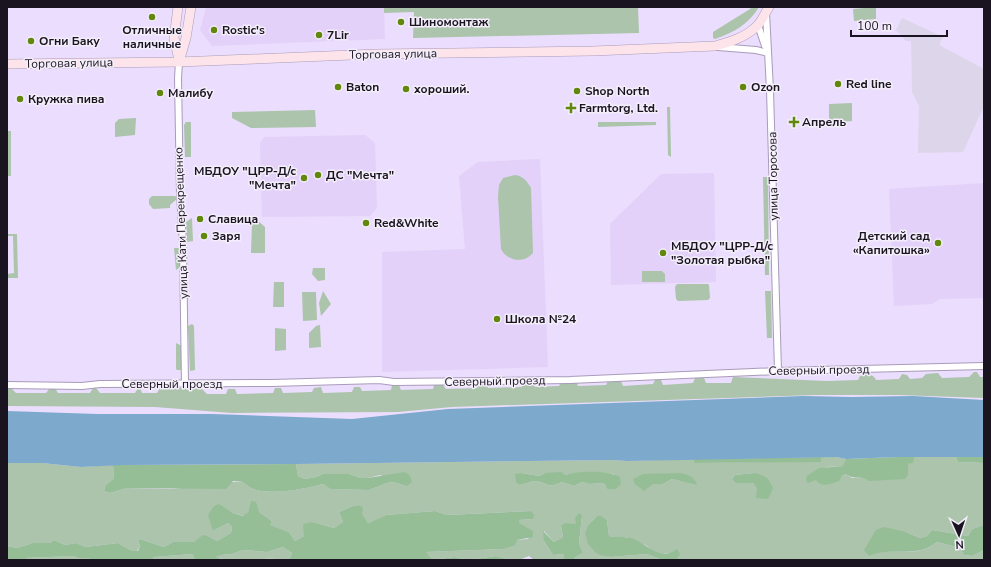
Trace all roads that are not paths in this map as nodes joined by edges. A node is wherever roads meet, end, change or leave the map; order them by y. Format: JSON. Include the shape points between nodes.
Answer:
{"nodes":[{"id":1,"x":178,"y":7,"type":"edge"},
{"id":2,"x":191,"y":7,"type":"edge"},
{"id":3,"x":767,"y":9,"type":"edge"},
{"id":4,"x":758,"y":25,"type":"junction"},
{"id":5,"x":767,"y":33,"type":"junction"},
{"id":6,"x":715,"y":46,"type":"junction"},
{"id":7,"x":768,"y":53,"type":"junction"},
{"id":8,"x":179,"y":62,"type":"junction"},
{"id":9,"x":7,"y":64,"type":"edge"},
{"id":10,"x":984,"y":366,"type":"edge"},
{"id":11,"x":778,"y":371,"type":"junction"},
{"id":12,"x":185,"y":384,"type":"junction"},
{"id":13,"x":7,"y":385,"type":"edge"}],
"edges":[{"from":1,"to":8,"type":"street","name":"улица Кати Перекрещенко","via":[[174,38]]},
{"from":2,"to":8,"type":"street","name":"улица Кати Перекрещенко"},
{"from":3,"to":4,"type":"street","name":"Торговая улица"},
{"from":3,"to":5,"type":"street","name":"улица Торосова"},
{"from":4,"to":5,"type":"street"},
{"from":4,"to":6,"type":"street","name":"Торговая улица","via":[[732,42]]},
{"from":4,"to":7,"type":"street"},
{"from":5,"to":7,"type":"street","name":"улица Торосова"},
{"from":6,"to":7,"type":"street"},
{"from":6,"to":8,"type":"street","name":"Торговая улица","via":[[593,51],[338,55]]},
{"from":7,"to":11,"type":"street","name":"улица Торосова"},
{"from":8,"to":9,"type":"street","name":"Торговая улица"},
{"from":8,"to":12,"type":"street","name":"улица Кати Перекрещенко"},
{"from":10,"to":11,"type":"street","name":"Северный проезд"},
{"from":11,"to":12,"type":"street","name":"Северный проезд","via":[[570,380]]},
{"from":12,"to":13,"type":"street","name":"Северный проезд"}]}
